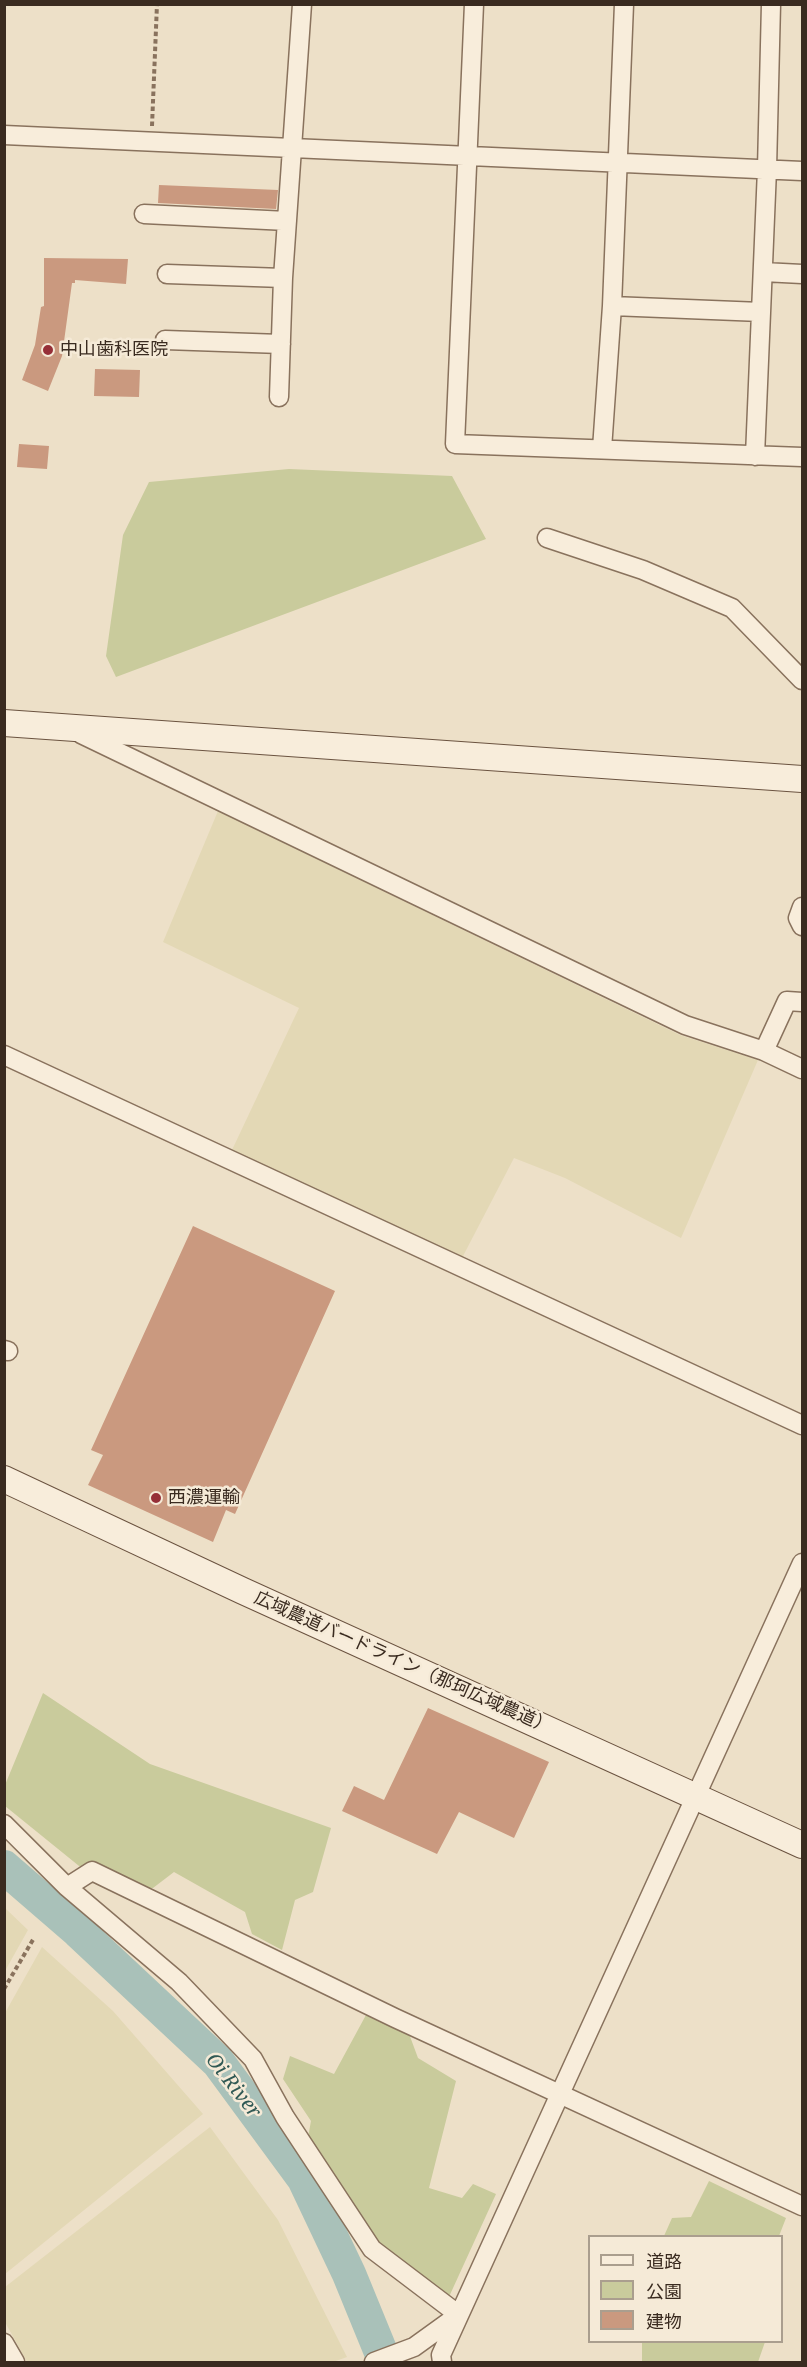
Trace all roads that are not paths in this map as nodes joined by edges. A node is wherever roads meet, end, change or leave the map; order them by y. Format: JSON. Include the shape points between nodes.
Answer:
{"nodes":[{"id":1,"x":302,"y":4,"type":"edge"},
{"id":2,"x":474,"y":4,"type":"edge"},
{"id":3,"x":624,"y":4,"type":"edge"},
{"id":4,"x":771,"y":4,"type":"edge"},
{"id":5,"x":4,"y":135,"type":"edge"},
{"id":6,"x":293,"y":148,"type":"junction"},
{"id":7,"x":468,"y":156,"type":"junction"},
{"id":8,"x":617,"y":163,"type":"junction"},
{"id":9,"x":767,"y":169,"type":"junction"},
{"id":10,"x":802,"y":171,"type":"edge"},
{"id":11,"x":144,"y":214,"type":"dead end"},
{"id":12,"x":287,"y":221,"type":"junction"},
{"id":13,"x":763,"y":272,"type":"junction"},
{"id":14,"x":167,"y":274,"type":"dead end"},
{"id":15,"x":802,"y":274,"type":"edge"},
{"id":16,"x":283,"y":278,"type":"junction"},
{"id":17,"x":612,"y":306,"type":"junction"},
{"id":18,"x":761,"y":312,"type":"junction"},
{"id":19,"x":165,"y":340,"type":"dead end"},
{"id":20,"x":281,"y":344,"type":"junction"},
{"id":21,"x":279,"y":398,"type":"dead end"},
{"id":22,"x":602,"y":449,"type":"junction"},
{"id":23,"x":755,"y":456,"type":"junction"},
{"id":24,"x":802,"y":457,"type":"edge"},
{"id":25,"x":547,"y":538,"type":"dead end"},
{"id":26,"x":802,"y":680,"type":"edge"},
{"id":27,"x":4,"y":723,"type":"edge"},
{"id":28,"x":57,"y":727,"type":"junction"},
{"id":29,"x":802,"y":783,"type":"edge"},
{"id":30,"x":802,"y":907,"type":"edge"},
{"id":31,"x":802,"y":926,"type":"edge"},
{"id":32,"x":802,"y":1002,"type":"edge"},
{"id":33,"x":764,"y":1051,"type":"junction"},
{"id":34,"x":4,"y":1055,"type":"edge"},
{"id":35,"x":802,"y":1069,"type":"edge"},
{"id":36,"x":802,"y":1425,"type":"edge"},
{"id":37,"x":4,"y":1479,"type":"edge"},
{"id":38,"x":802,"y":1563,"type":"edge"},
{"id":39,"x":694,"y":1796,"type":"junction"},
{"id":40,"x":4,"y":1824,"type":"edge"},
{"id":41,"x":802,"y":1845,"type":"edge"},
{"id":42,"x":67,"y":1887,"type":"junction"},
{"id":43,"x":559,"y":2095,"type":"junction"},
{"id":44,"x":802,"y":2206,"type":"edge"},
{"id":45,"x":459,"y":2315,"type":"junction"},
{"id":46,"x":4,"y":2343,"type":"edge"},
{"id":47,"x":15,"y":2362,"type":"edge"},
{"id":48,"x":374,"y":2362,"type":"edge"},
{"id":49,"x":442,"y":2362,"type":"edge"}],
"edges":[{"from":1,"to":6,"type":"street"},
{"from":2,"to":7,"type":"street"},
{"from":3,"to":8,"type":"street"},
{"from":4,"to":9,"type":"street"},
{"from":5,"to":6,"type":"street"},
{"from":6,"to":7,"type":"street"},
{"from":6,"to":12,"type":"street"},
{"from":7,"to":8,"type":"street"},
{"from":7,"to":22,"type":"street","via":[[455,444]]},
{"from":8,"to":9,"type":"street"},
{"from":8,"to":17,"type":"street"},
{"from":9,"to":10,"type":"street"},
{"from":9,"to":13,"type":"street"},
{"from":11,"to":12,"type":"street"},
{"from":12,"to":16,"type":"street"},
{"from":13,"to":15,"type":"street"},
{"from":13,"to":18,"type":"street"},
{"from":14,"to":16,"type":"street"},
{"from":16,"to":20,"type":"street"},
{"from":17,"to":18,"type":"street"},
{"from":17,"to":22,"type":"street"},
{"from":18,"to":23,"type":"street"},
{"from":19,"to":20,"type":"street"},
{"from":20,"to":21,"type":"street"},
{"from":22,"to":23,"type":"street"},
{"from":23,"to":24,"type":"street"},
{"from":25,"to":26,"type":"street","via":[[643,570],[732,608]]},
{"from":27,"to":28,"type":"street"},
{"from":28,"to":29,"type":"street"},
{"from":28,"to":33,"type":"street","via":[[88,736],[685,1025]]},
{"from":30,"to":31,"type":"street","via":[[798,918]]},
{"from":32,"to":33,"type":"street","via":[[787,1001]]},
{"from":33,"to":35,"type":"street"},
{"from":34,"to":36,"type":"street"},
{"from":37,"to":39,"type":"street","name":"広域農道バードライン（那珂広域農道）"},
{"from":38,"to":39,"type":"street"},
{"from":39,"to":41,"type":"street","name":"広域農道バードライン（那珂広域農道）"},
{"from":39,"to":43,"type":"street"},
{"from":40,"to":42,"type":"street"},
{"from":42,"to":43,"type":"street","via":[[92,1871]]},
{"from":42,"to":45,"type":"street","via":[[179,1982],[253,2059],[285,2117],[372,2249]]},
{"from":43,"to":44,"type":"street"},
{"from":43,"to":45,"type":"street"},
{"from":45,"to":48,"type":"street","via":[[414,2347]]},
{"from":45,"to":49,"type":"street","via":[[441,2355]]},
{"from":46,"to":47,"type":"street"}]}
